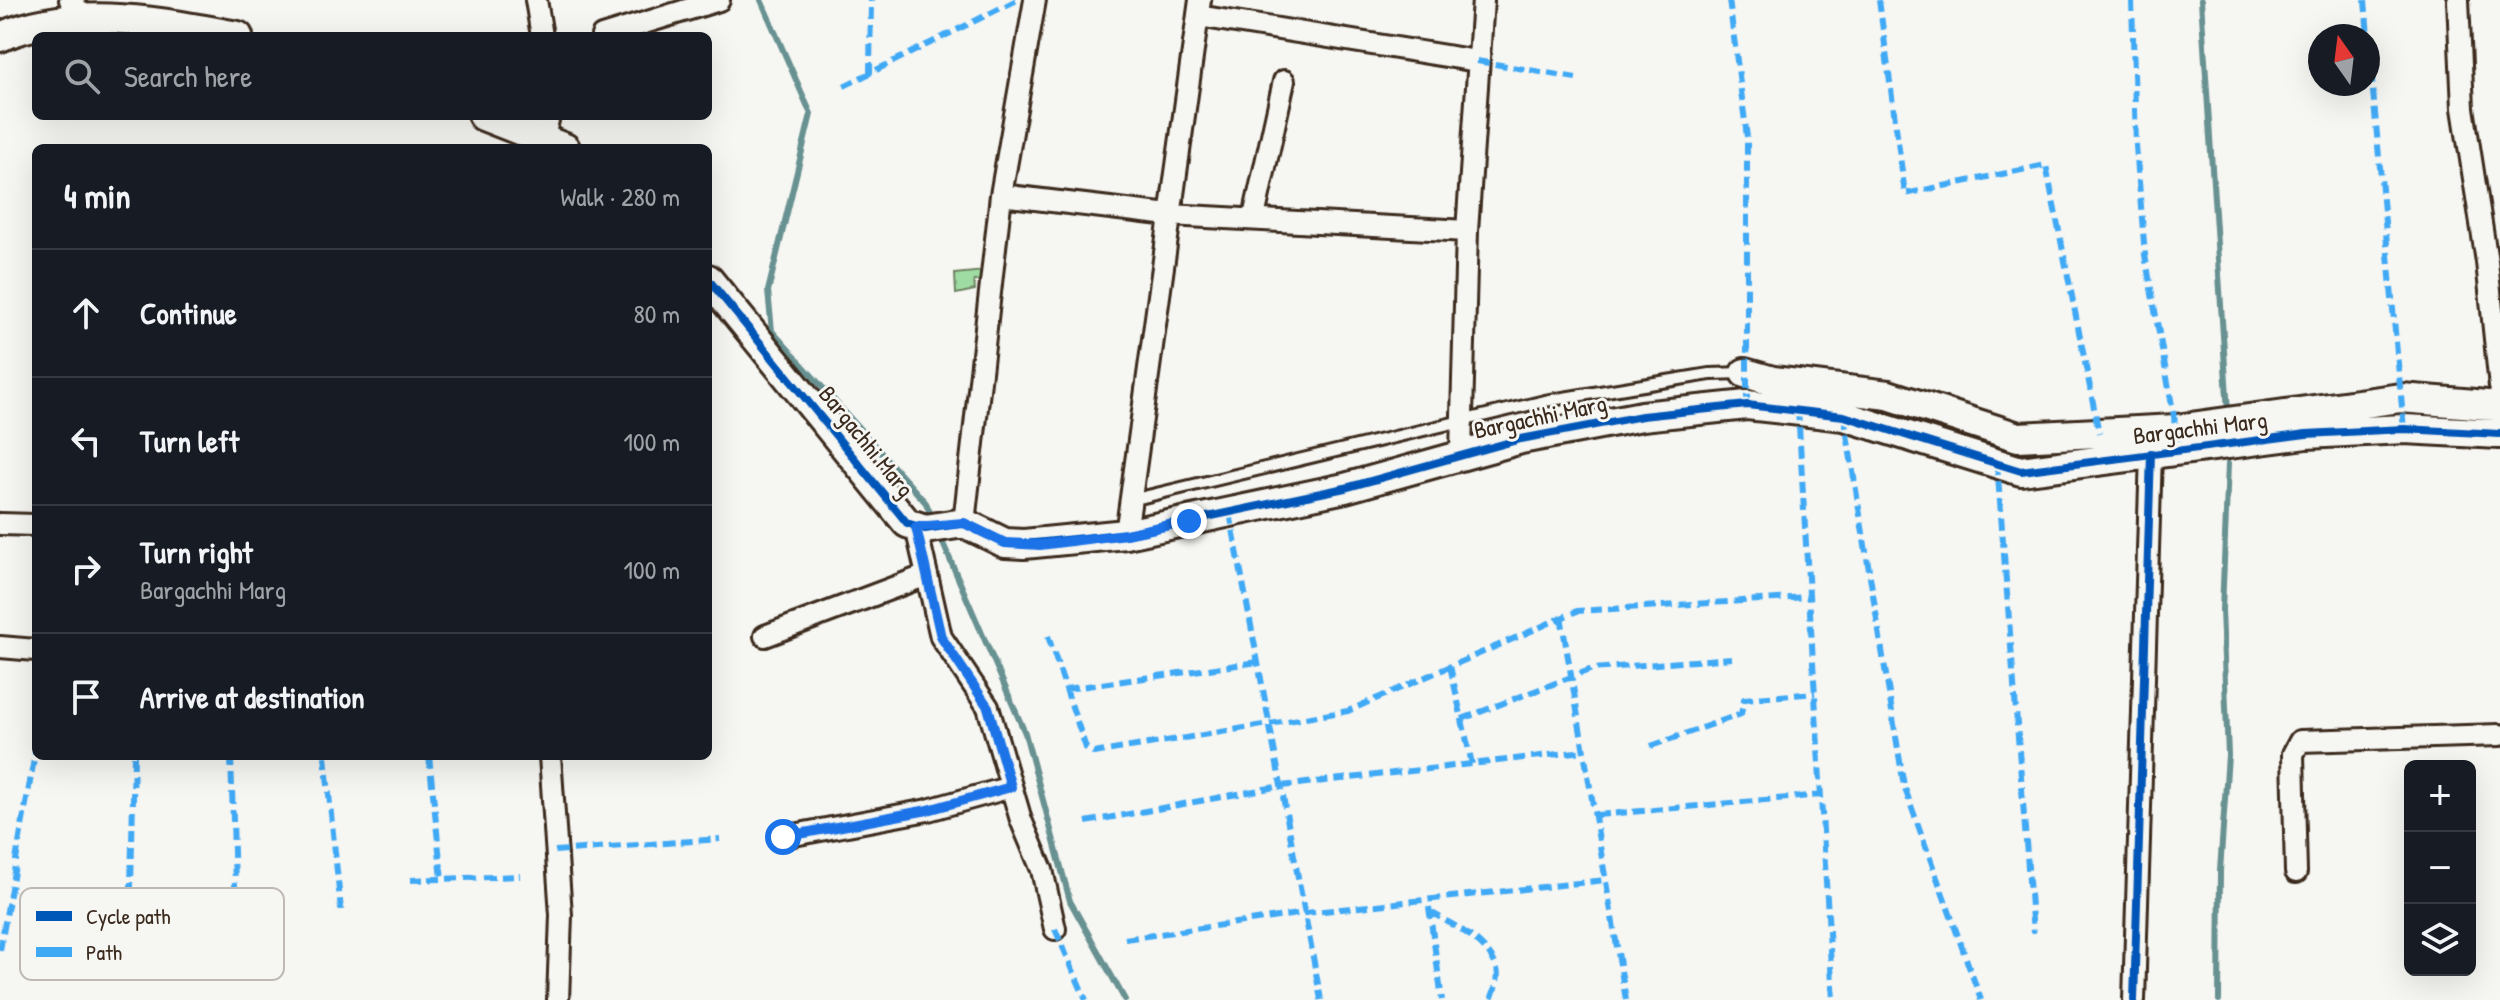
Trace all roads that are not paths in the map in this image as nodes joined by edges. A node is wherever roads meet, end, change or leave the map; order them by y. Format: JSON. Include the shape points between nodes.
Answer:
{"nodes":[{"id":1,"x":536,"y":0,"type":"edge"},
{"id":2,"x":719,"y":0,"type":"edge"},
{"id":3,"x":1035,"y":0,"type":"edge"},
{"id":4,"x":1483,"y":0,"type":"edge"},
{"id":5,"x":2458,"y":0,"type":"edge"},
{"id":6,"x":77,"y":8,"type":"edge"},
{"id":7,"x":1199,"y":8,"type":"edge"},
{"id":8,"x":215,"y":32,"type":"edge"},
{"id":9,"x":541,"y":32,"type":"edge"},
{"id":10,"x":615,"y":32,"type":"edge"},
{"id":11,"x":0,"y":37,"type":"edge"},
{"id":12,"x":1477,"y":61,"type":"junction"},
{"id":13,"x":1284,"y":81,"type":"dead end"},
{"id":14,"x":499,"y":120,"type":"edge"},
{"id":15,"x":553,"y":134,"type":"edge"},
{"id":16,"x":1001,"y":195,"type":"junction"},
{"id":17,"x":1169,"y":215,"type":"junction"},
{"id":18,"x":1254,"y":217,"type":"junction"},
{"id":19,"x":1467,"y":231,"type":"junction"},
{"id":20,"x":712,"y":284,"type":"edge"},
{"id":21,"x":1745,"y":373,"type":"joint"},
{"id":22,"x":2500,"y":387,"type":"edge"},
{"id":23,"x":2500,"y":406,"type":"edge"},
{"id":24,"x":1462,"y":420,"type":"junction"},
{"id":25,"x":2500,"y":434,"type":"edge"},
{"id":26,"x":1461,"y":453,"type":"junction"},
{"id":27,"x":2151,"y":453,"type":"junction"},
{"id":28,"x":1131,"y":500,"type":"junction"},
{"id":29,"x":960,"y":523,"type":"junction"},
{"id":30,"x":0,"y":524,"type":"edge"},
{"id":31,"x":32,"y":525,"type":"edge"},
{"id":32,"x":921,"y":528,"type":"junction"},
{"id":33,"x":1126,"y":534,"type":"junction"},
{"id":34,"x":927,"y":575,"type":"junction"},
{"id":35,"x":765,"y":636,"type":"dead end"},
{"id":36,"x":0,"y":647,"type":"edge"},
{"id":37,"x":32,"y":650,"type":"edge"},
{"id":38,"x":2500,"y":735,"type":"edge"},
{"id":39,"x":550,"y":760,"type":"edge"},
{"id":40,"x":1011,"y":787,"type":"junction"},
{"id":41,"x":783,"y":837,"type":"dead end"},
{"id":42,"x":2296,"y":872,"type":"dead end"},
{"id":43,"x":1055,"y":929,"type":"dead end"},
{"id":44,"x":558,"y":1000,"type":"edge"},
{"id":45,"x":2134,"y":1000,"type":"edge"}],
"edges":[{"from":1,"to":9,"type":"street"},
{"from":2,"to":10,"type":"street"},
{"from":3,"to":16,"type":"street"},
{"from":4,"to":12,"type":"street"},
{"from":5,"to":22,"type":"street","via":[[2463,108]]},
{"from":6,"to":8,"type":"street"},
{"from":6,"to":11,"type":"street"},
{"from":7,"to":12,"type":"street"},
{"from":7,"to":17,"type":"street"},
{"from":12,"to":19,"type":"street"},
{"from":13,"to":18,"type":"street"},
{"from":14,"to":15,"type":"street"},
{"from":16,"to":17,"type":"street"},
{"from":16,"to":29,"type":"street"},
{"from":17,"to":18,"type":"street"},
{"from":17,"to":28,"type":"street"},
{"from":18,"to":19,"type":"street"},
{"from":19,"to":24,"type":"street"},
{"from":20,"to":32,"type":"street","name":"Bargachhi Marg","via":[[907,523]]},
{"from":21,"to":23,"type":"street","via":[[1888,395],[2018,437],[2176,429],[2401,398]]},
{"from":21,"to":24,"type":"lane","via":[[1545,401]]},
{"from":24,"to":26,"type":"street"},
{"from":24,"to":28,"type":"lane"},
{"from":25,"to":27,"type":"street","name":"Bargachhi Marg","via":[[2404,429],[2320,433]]},
{"from":26,"to":27,"type":"street","name":"Bargachhi Marg","via":[[1642,416],[1747,405],[1844,416],[2021,471]]},
{"from":26,"to":33,"type":"street","name":"Bargachhi Marg","via":[[1345,488]]},
{"from":27,"to":45,"type":"street"},
{"from":28,"to":33,"type":"street"},
{"from":29,"to":32,"type":"street"},
{"from":29,"to":33,"type":"street","name":"Bargachhi Marg","via":[[1005,543]]},
{"from":30,"to":31,"type":"street"},
{"from":32,"to":34,"type":"street"},
{"from":34,"to":35,"type":"street"},
{"from":34,"to":40,"type":"street","via":[[941,637],[988,707]]},
{"from":36,"to":37,"type":"street"},
{"from":38,"to":42,"type":"street","via":[[2300,741],[2293,754]]},
{"from":39,"to":44,"type":"street","via":[[561,915]]},
{"from":40,"to":41,"type":"street","via":[[928,810]]},
{"from":40,"to":43,"type":"street","via":[[1042,870]]}]}
